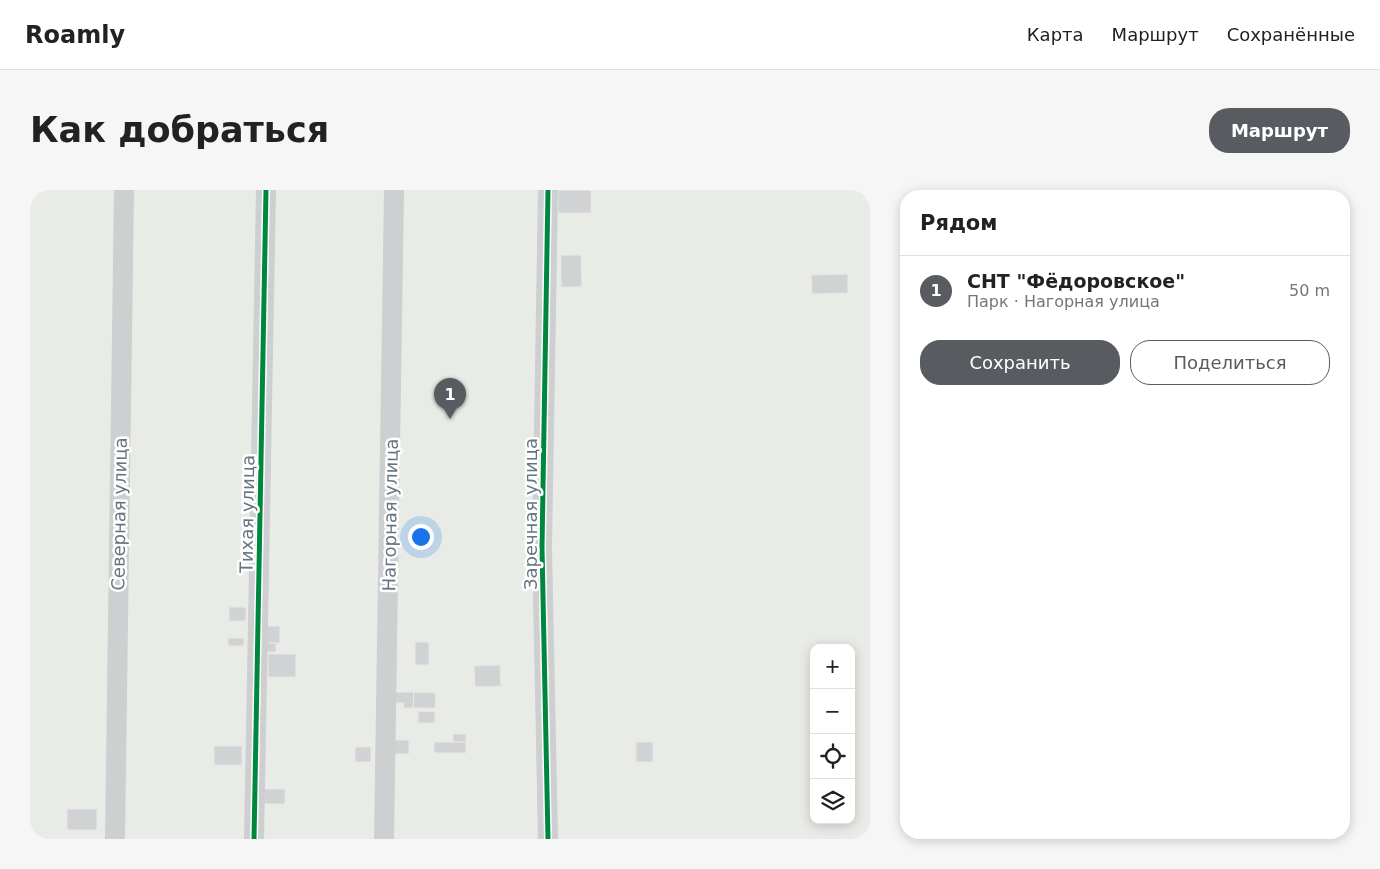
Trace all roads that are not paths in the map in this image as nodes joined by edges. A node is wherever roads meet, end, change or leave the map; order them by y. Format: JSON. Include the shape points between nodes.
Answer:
{"nodes":[{"id":1,"x":124,"y":190,"type":"edge"},
{"id":2,"x":266,"y":190,"type":"edge"},
{"id":3,"x":394,"y":190,"type":"edge"},
{"id":4,"x":548,"y":190,"type":"edge"},
{"id":5,"x":115,"y":839,"type":"edge"},
{"id":6,"x":254,"y":839,"type":"edge"},
{"id":7,"x":384,"y":839,"type":"edge"},
{"id":8,"x":548,"y":839,"type":"edge"}],
"edges":[{"from":1,"to":5,"type":"street","name":"Северная улица"},
{"from":2,"to":6,"type":"street","name":"Тихая улица"},
{"from":3,"to":7,"type":"street","name":"Нагорная улица"},
{"from":4,"to":8,"type":"street","name":"Заречная улица","via":[[542,547]]}]}
